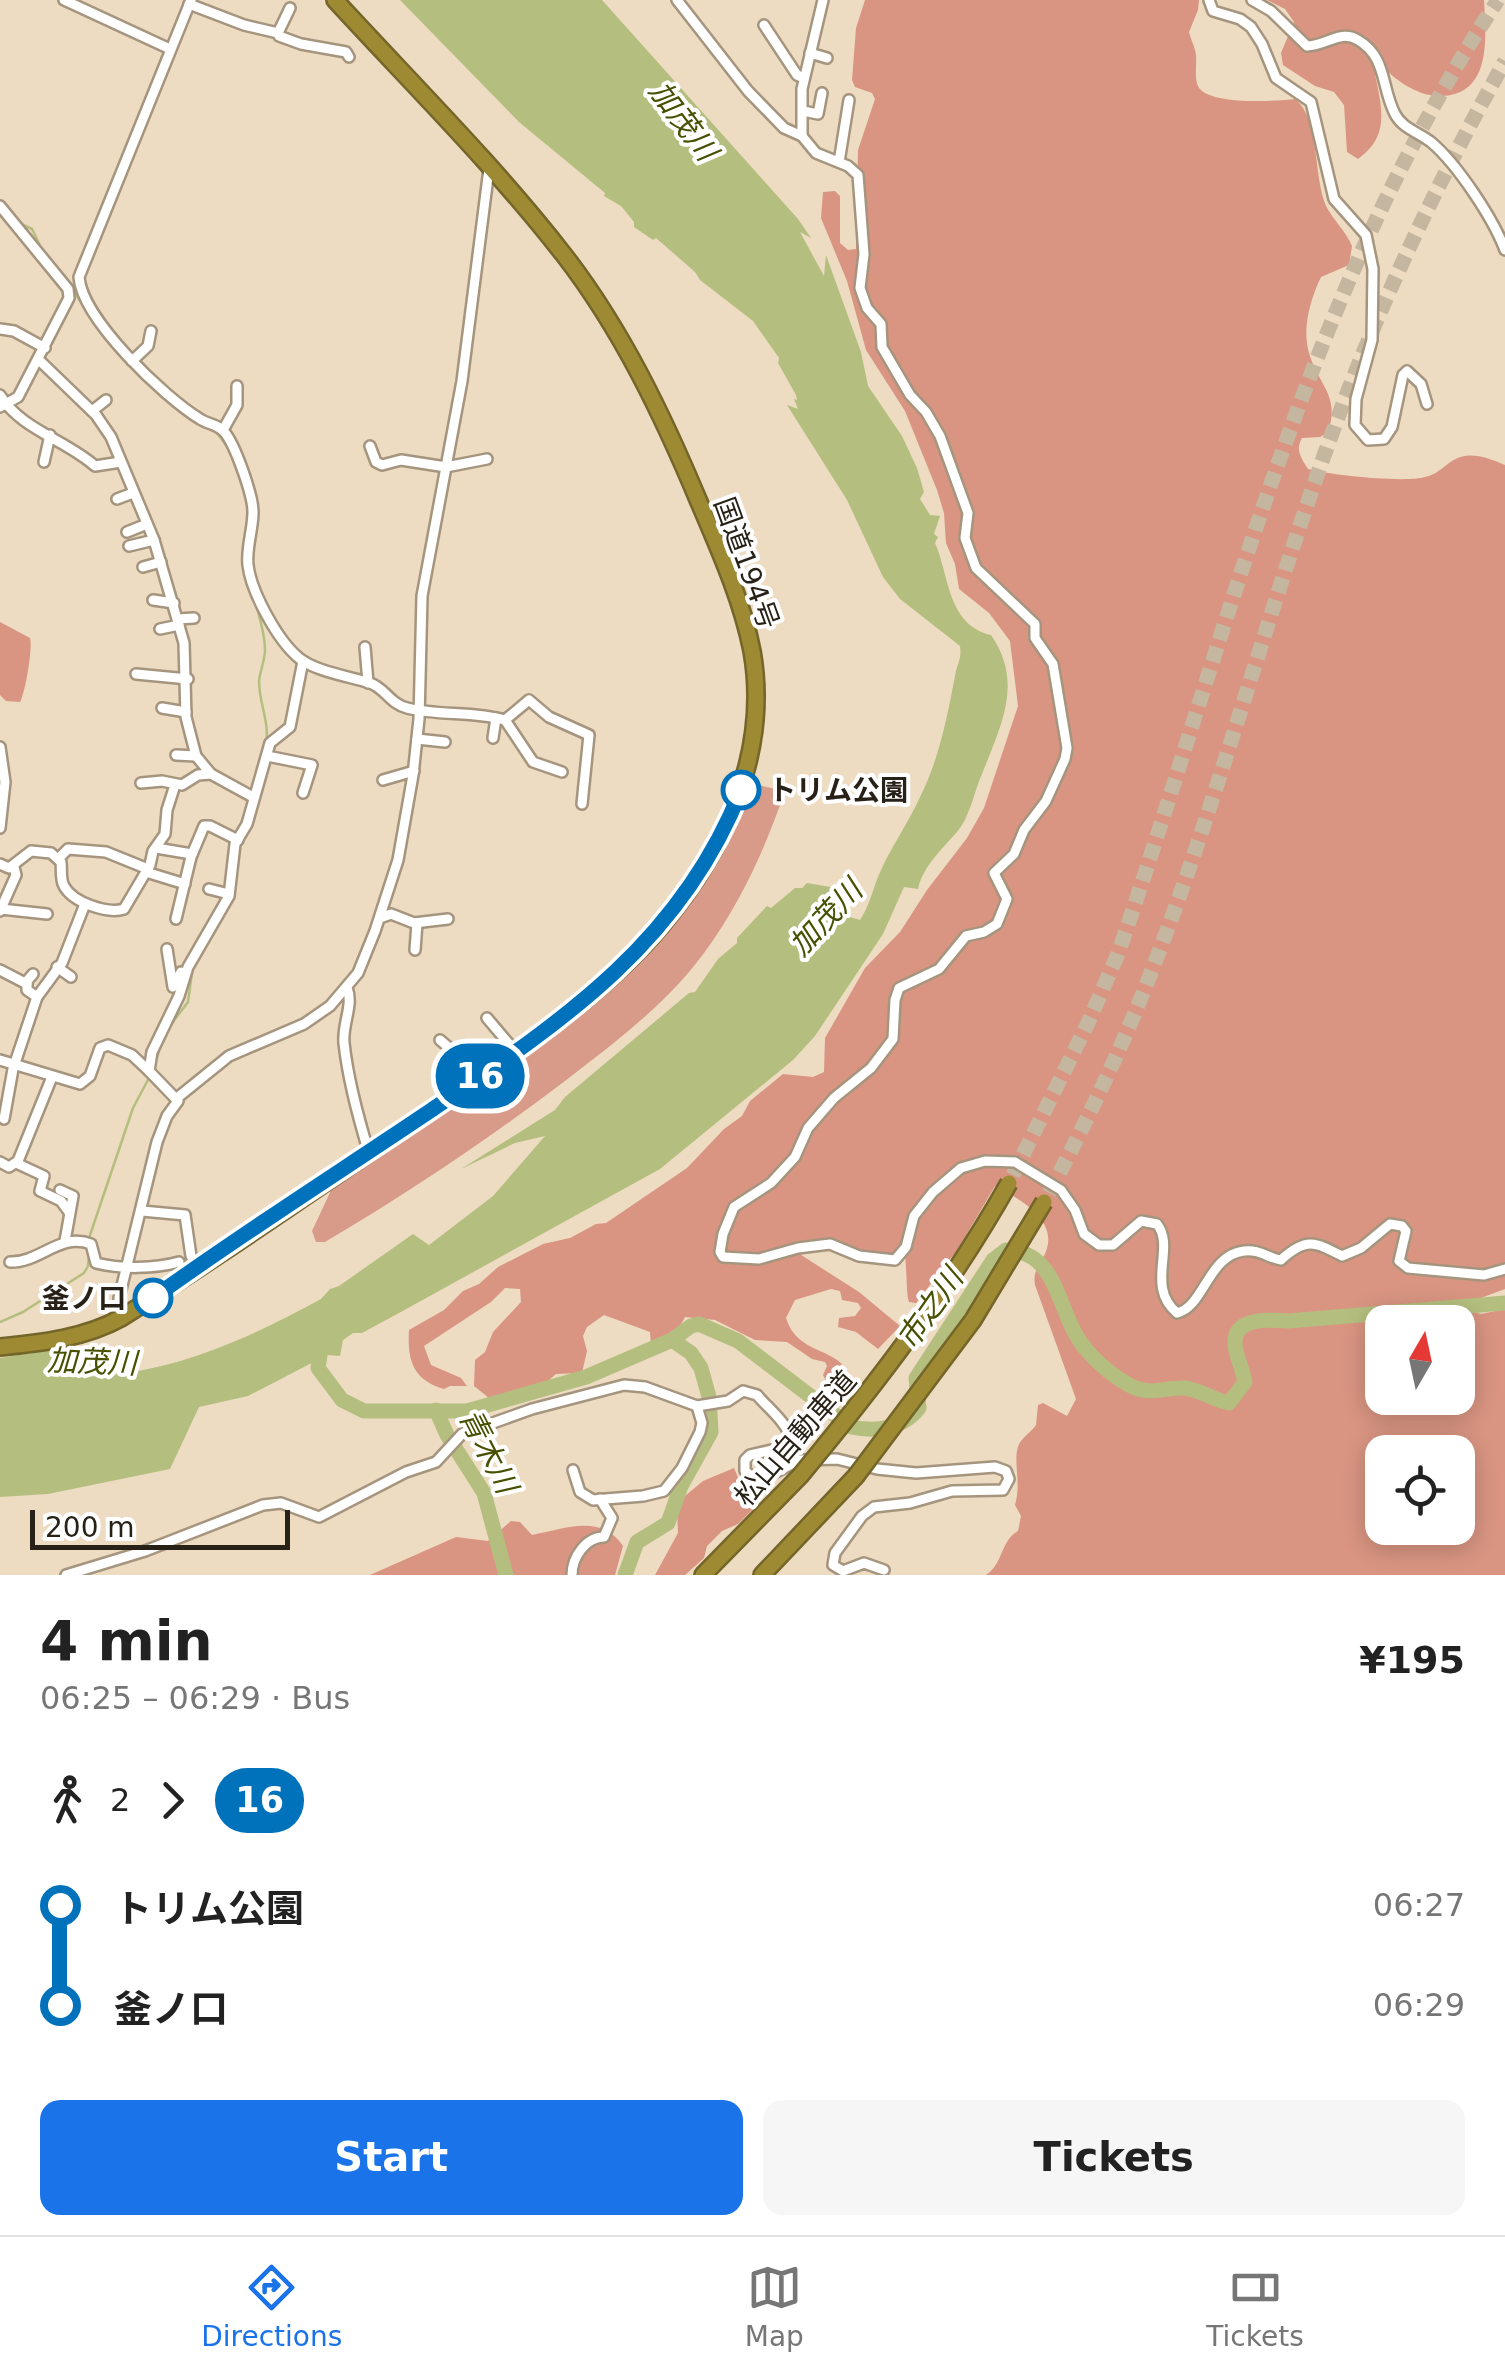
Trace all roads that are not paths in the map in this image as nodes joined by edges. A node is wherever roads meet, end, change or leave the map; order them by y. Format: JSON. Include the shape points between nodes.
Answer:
{"nodes":[{"id":1,"x":64,"y":0,"type":"edge"},
{"id":2,"x":335,"y":0,"type":"edge"},
{"id":3,"x":677,"y":0,"type":"edge"},
{"id":4,"x":823,"y":0,"type":"edge"},
{"id":5,"x":1209,"y":0,"type":"edge"},
{"id":6,"x":1252,"y":0,"type":"edge"},
{"id":7,"x":190,"y":2,"type":"edge"},
{"id":8,"x":290,"y":8,"type":"dead end"},
{"id":9,"x":778,"y":24,"type":"dead end"},
{"id":10,"x":278,"y":33,"type":"junction"},
{"id":11,"x":170,"y":49,"type":"junction"},
{"id":12,"x":810,"y":53,"type":"junction"},
{"id":13,"x":350,"y":56,"type":"dead end"},
{"id":14,"x":827,"y":58,"type":"dead end"},
{"id":15,"x":804,"y":78,"type":"junction"},
{"id":16,"x":822,"y":93,"type":"dead end"},
{"id":17,"x":848,"y":100,"type":"dead end"},
{"id":18,"x":804,"y":111,"type":"junction"},
{"id":19,"x":802,"y":136,"type":"junction"},
{"id":20,"x":839,"y":162,"type":"junction"},
{"id":21,"x":489,"y":169,"type":"junction"},
{"id":22,"x":0,"y":206,"type":"edge"},
{"id":23,"x":1505,"y":250,"type":"edge"},
{"id":24,"x":74,"y":287,"type":"junction"},
{"id":25,"x":0,"y":329,"type":"edge"},
{"id":26,"x":151,"y":331,"type":"dead end"},
{"id":27,"x":46,"y":348,"type":"junction"},
{"id":28,"x":39,"y":360,"type":"junction"},
{"id":29,"x":132,"y":361,"type":"junction"},
{"id":30,"x":237,"y":386,"type":"dead end"},
{"id":31,"x":106,"y":400,"type":"dead end"},
{"id":32,"x":2,"y":402,"type":"edge"},
{"id":33,"x":1427,"y":404,"type":"dead end"},
{"id":34,"x":92,"y":411,"type":"junction"},
{"id":35,"x":223,"y":430,"type":"junction"},
{"id":36,"x":50,"y":435,"type":"junction"},
{"id":37,"x":370,"y":446,"type":"dead end"},
{"id":38,"x":488,"y":458,"type":"dead end"},
{"id":39,"x":44,"y":462,"type":"dead end"},
{"id":40,"x":121,"y":462,"type":"junction"},
{"id":41,"x":446,"y":467,"type":"junction"},
{"id":42,"x":133,"y":493,"type":"junction"},
{"id":43,"x":117,"y":499,"type":"dead end"},
{"id":44,"x":147,"y":524,"type":"junction"},
{"id":45,"x":127,"y":532,"type":"dead end"},
{"id":46,"x":154,"y":540,"type":"junction"},
{"id":47,"x":129,"y":546,"type":"dead end"},
{"id":48,"x":161,"y":562,"type":"junction"},
{"id":49,"x":142,"y":567,"type":"dead end"},
{"id":50,"x":153,"y":600,"type":"dead end"},
{"id":51,"x":174,"y":603,"type":"junction"},
{"id":52,"x":194,"y":618,"type":"dead end"},
{"id":53,"x":179,"y":622,"type":"junction"},
{"id":54,"x":160,"y":629,"type":"dead end"},
{"id":55,"x":365,"y":647,"type":"dead end"},
{"id":56,"x":303,"y":661,"type":"junction"},
{"id":57,"x":136,"y":674,"type":"dead end"},
{"id":58,"x":188,"y":679,"type":"junction"},
{"id":59,"x":368,"y":682,"type":"junction"},
{"id":60,"x":162,"y":708,"type":"dead end"},
{"id":61,"x":419,"y":711,"type":"junction"},
{"id":62,"x":186,"y":712,"type":"junction"},
{"id":63,"x":500,"y":719,"type":"junction"},
{"id":64,"x":493,"y":738,"type":"dead end"},
{"id":65,"x":417,"y":739,"type":"junction"},
{"id":66,"x":445,"y":742,"type":"dead end"},
{"id":67,"x":0,"y":747,"type":"edge"},
{"id":68,"x":176,"y":756,"type":"dead end"},
{"id":69,"x":196,"y":756,"type":"junction"},
{"id":70,"x":267,"y":756,"type":"junction"},
{"id":71,"x":414,"y":771,"type":"junction"},
{"id":72,"x":562,"y":772,"type":"dead end"},
{"id":73,"x":211,"y":774,"type":"junction"},
{"id":74,"x":383,"y":780,"type":"dead end"},
{"id":75,"x":141,"y":782,"type":"dead end"},
{"id":76,"x":175,"y":785,"type":"junction"},
{"id":77,"x":303,"y":793,"type":"dead end"},
{"id":78,"x":253,"y":797,"type":"junction"},
{"id":79,"x":582,"y":804,"type":"dead end"},
{"id":80,"x":210,"y":814,"type":"dead end"},
{"id":81,"x":210,"y":826,"type":"junction"},
{"id":82,"x":0,"y":828,"type":"edge"},
{"id":83,"x":238,"y":840,"type":"junction"},
{"id":84,"x":156,"y":848,"type":"junction"},
{"id":85,"x":192,"y":854,"type":"junction"},
{"id":86,"x":58,"y":859,"type":"junction"},
{"id":87,"x":0,"y":864,"type":"edge"},
{"id":88,"x":14,"y":867,"type":"junction"},
{"id":89,"x":147,"y":870,"type":"junction"},
{"id":90,"x":184,"y":884,"type":"junction"},
{"id":91,"x":209,"y":888,"type":"dead end"},
{"id":92,"x":229,"y":894,"type":"junction"},
{"id":93,"x":85,"y":904,"type":"junction"},
{"id":94,"x":0,"y":910,"type":"edge"},
{"id":95,"x":47,"y":914,"type":"dead end"},
{"id":96,"x":380,"y":918,"type":"junction"},
{"id":97,"x":176,"y":919,"type":"dead end"},
{"id":98,"x":448,"y":920,"type":"dead end"},
{"id":99,"x":417,"y":923,"type":"junction"},
{"id":100,"x":167,"y":949,"type":"dead end"},
{"id":101,"x":415,"y":950,"type":"dead end"},
{"id":102,"x":57,"y":967,"type":"junction"},
{"id":103,"x":188,"y":967,"type":"junction"},
{"id":104,"x":0,"y":970,"type":"edge"},
{"id":105,"x":33,"y":974,"type":"dead end"},
{"id":106,"x":71,"y":977,"type":"dead end"},
{"id":107,"x":26,"y":984,"type":"junction"},
{"id":108,"x":347,"y":988,"type":"junction"},
{"id":109,"x":36,"y":997,"type":"junction"},
{"id":110,"x":487,"y":1018,"type":"dead end"},
{"id":111,"x":440,"y":1040,"type":"dead end"},
{"id":112,"x":515,"y":1050,"type":"junction"},
{"id":113,"x":0,"y":1060,"type":"edge"},
{"id":114,"x":14,"y":1064,"type":"junction"},
{"id":115,"x":149,"y":1070,"type":"junction"},
{"id":116,"x":52,"y":1077,"type":"junction"},
{"id":117,"x":478,"y":1078,"type":"junction"},
{"id":118,"x":177,"y":1098,"type":"junction"},
{"id":119,"x":4,"y":1118,"type":"dead end"},
{"id":120,"x":369,"y":1153,"type":"junction"},
{"id":121,"x":0,"y":1162,"type":"edge"},
{"id":122,"x":16,"y":1164,"type":"junction"},
{"id":123,"x":1011,"y":1179,"type":"tunnel mouth"},
{"id":124,"x":60,"y":1190,"type":"dead end"},
{"id":125,"x":1047,"y":1198,"type":"tunnel mouth"},
{"id":126,"x":142,"y":1211,"type":"junction"},
{"id":127,"x":70,"y":1212,"type":"junction"},
{"id":128,"x":66,"y":1241,"type":"junction"},
{"id":129,"x":10,"y":1262,"type":"dead end"},
{"id":130,"x":179,"y":1262,"type":"dead end"},
{"id":131,"x":128,"y":1266,"type":"junction"},
{"id":132,"x":196,"y":1266,"type":"junction"},
{"id":133,"x":1505,"y":1270,"type":"edge"},
{"id":134,"x":122,"y":1318,"type":"junction"},
{"id":135,"x":0,"y":1347,"type":"edge"},
{"id":136,"x":700,"y":1406,"type":"junction"},
{"id":137,"x":573,"y":1470,"type":"dead end"},
{"id":138,"x":600,"y":1499,"type":"junction"},
{"id":139,"x":768,"y":1570,"type":"edge"},
{"id":140,"x":884,"y":1570,"type":"dead end"},
{"id":141,"x":66,"y":1575,"type":"edge"},
{"id":142,"x":572,"y":1575,"type":"edge"},
{"id":143,"x":703,"y":1575,"type":"edge"}],
"edges":[{"from":1,"to":11,"type":"street"},
{"from":2,"to":21,"type":"highway","name":"国道194号"},
{"from":3,"to":19,"type":"street","via":[[748,90],[784,128]]},
{"from":4,"to":12,"type":"street"},
{"from":5,"to":33,"type":"street","via":[[1213,11],[1251,27],[1276,78],[1311,102],[1334,200],[1366,234],[1375,309],[1354,425],[1368,440],[1384,439],[1407,371],[1421,384]]},
{"from":6,"to":23,"type":"street","via":[[1307,46],[1343,35],[1372,50],[1397,119],[1444,156]]},
{"from":7,"to":10,"type":"street"},
{"from":7,"to":11,"type":"street"},
{"from":8,"to":10,"type":"street"},
{"from":9,"to":15,"type":"street","via":[[766,28]]},
{"from":10,"to":13,"type":"street"},
{"from":11,"to":24,"type":"street"},
{"from":12,"to":14,"type":"street"},
{"from":12,"to":15,"type":"street"},
{"from":15,"to":18,"type":"street"},
{"from":16,"to":18,"type":"street","via":[[818,114]]},
{"from":17,"to":20,"type":"street"},
{"from":18,"to":19,"type":"street"},
{"from":19,"to":20,"type":"street","via":[[816,153]]},
{"from":20,"to":133,"type":"street","via":[[860,182],[860,288],[866,308],[881,324],[882,347],[900,380],[940,436],[968,513],[970,558],[1035,624],[1035,638],[1053,664],[1065,759],[1014,854],[994,874],[1007,898],[997,924],[966,936],[939,969],[899,988],[888,1047],[808,1128],[795,1157],[771,1183],[734,1208],[720,1245],[723,1257],[758,1259],[830,1244],[895,1260],[906,1248],[914,1216],[948,1177],[973,1163],[1006,1160],[1060,1190],[1084,1234],[1099,1245],[1113,1244],[1141,1221],[1157,1224],[1164,1238],[1159,1272],[1176,1313],[1189,1307],[1233,1253],[1256,1251],[1281,1260],[1293,1248],[1323,1244],[1342,1256],[1390,1224],[1406,1231],[1399,1261],[1408,1268],[1484,1275]]},
{"from":21,"to":41,"type":"street"},
{"from":21,"to":112,"type":"highway","name":"国道194号","via":[[564,256],[656,404],[738,602],[755,692],[741,790],[698,875],[661,926],[608,980]]},
{"from":22,"to":24,"type":"street"},
{"from":24,"to":27,"type":"street"},
{"from":24,"to":29,"type":"street"},
{"from":25,"to":27,"type":"street"},
{"from":26,"to":29,"type":"street","via":[[148,346]]},
{"from":27,"to":28,"type":"street"},
{"from":28,"to":32,"type":"street","via":[[18,397]]},
{"from":28,"to":34,"type":"street"},
{"from":29,"to":35,"type":"street","via":[[202,421]]},
{"from":30,"to":35,"type":"street","via":[[237,405]]},
{"from":31,"to":34,"type":"street"},
{"from":32,"to":36,"type":"street"},
{"from":34,"to":40,"type":"street"},
{"from":35,"to":56,"type":"street","via":[[252,506],[250,576],[268,615]]},
{"from":36,"to":39,"type":"street"},
{"from":36,"to":40,"type":"street","via":[[95,466]]},
{"from":37,"to":41,"type":"street","via":[[378,464]]},
{"from":38,"to":41,"type":"street"},
{"from":40,"to":42,"type":"street"},
{"from":41,"to":61,"type":"street","via":[[422,596]]},
{"from":42,"to":43,"type":"street"},
{"from":42,"to":44,"type":"street"},
{"from":44,"to":45,"type":"street"},
{"from":44,"to":46,"type":"street"},
{"from":46,"to":47,"type":"street"},
{"from":46,"to":48,"type":"street"},
{"from":48,"to":49,"type":"street"},
{"from":48,"to":51,"type":"street"},
{"from":50,"to":51,"type":"street"},
{"from":51,"to":53,"type":"street"},
{"from":52,"to":53,"type":"street"},
{"from":53,"to":54,"type":"street"},
{"from":53,"to":58,"type":"street"},
{"from":55,"to":59,"type":"street"},
{"from":56,"to":59,"type":"street"},
{"from":56,"to":70,"type":"street","via":[[290,727],[270,744]]},
{"from":57,"to":58,"type":"street"},
{"from":58,"to":62,"type":"street"},
{"from":59,"to":61,"type":"street","via":[[394,703]]},
{"from":60,"to":62,"type":"street"},
{"from":61,"to":63,"type":"street"},
{"from":61,"to":65,"type":"street"},
{"from":62,"to":69,"type":"street"},
{"from":63,"to":64,"type":"street"},
{"from":63,"to":72,"type":"street","via":[[533,762]]},
{"from":63,"to":79,"type":"street","via":[[529,700],[589,735]]},
{"from":65,"to":66,"type":"street"},
{"from":65,"to":71,"type":"street"},
{"from":67,"to":82,"type":"street"},
{"from":68,"to":69,"type":"street"},
{"from":69,"to":73,"type":"street"},
{"from":70,"to":77,"type":"street","via":[[312,764]]},
{"from":70,"to":78,"type":"street"},
{"from":71,"to":74,"type":"street"},
{"from":71,"to":96,"type":"street"},
{"from":73,"to":76,"type":"street"},
{"from":73,"to":78,"type":"street"},
{"from":75,"to":76,"type":"street","via":[[157,778]]},
{"from":76,"to":84,"type":"street"},
{"from":78,"to":83,"type":"street"},
{"from":80,"to":81,"type":"street"},
{"from":81,"to":83,"type":"street"},
{"from":81,"to":85,"type":"street","via":[[204,826]]},
{"from":83,"to":92,"type":"street"},
{"from":84,"to":85,"type":"street"},
{"from":84,"to":89,"type":"street"},
{"from":85,"to":90,"type":"street"},
{"from":86,"to":88,"type":"street","via":[[31,852]]},
{"from":86,"to":89,"type":"street","via":[[68,849],[106,852]]},
{"from":86,"to":93,"type":"street","via":[[64,887]]},
{"from":87,"to":88,"type":"street"},
{"from":88,"to":94,"type":"street"},
{"from":89,"to":90,"type":"street"},
{"from":89,"to":93,"type":"street","via":[[118,912]]},
{"from":90,"to":97,"type":"street"},
{"from":91,"to":92,"type":"street"},
{"from":92,"to":103,"type":"street"},
{"from":93,"to":102,"type":"street"},
{"from":94,"to":95,"type":"street"},
{"from":96,"to":99,"type":"street","via":[[391,914]]},
{"from":96,"to":108,"type":"street"},
{"from":98,"to":99,"type":"street"},
{"from":99,"to":101,"type":"street"},
{"from":100,"to":103,"type":"street","via":[[173,987]]},
{"from":102,"to":106,"type":"street"},
{"from":102,"to":109,"type":"street"},
{"from":103,"to":115,"type":"street"},
{"from":104,"to":107,"type":"street"},
{"from":105,"to":107,"type":"street"},
{"from":107,"to":109,"type":"street"},
{"from":108,"to":118,"type":"street","via":[[312,1020],[228,1056]]},
{"from":108,"to":120,"type":"street","via":[[347,1072]]},
{"from":109,"to":114,"type":"street"},
{"from":110,"to":112,"type":"street"},
{"from":111,"to":117,"type":"street"},
{"from":112,"to":117,"type":"highway","name":"国道194号"},
{"from":113,"to":114,"type":"street"},
{"from":114,"to":116,"type":"street"},
{"from":114,"to":119,"type":"street"},
{"from":115,"to":116,"type":"street","via":[[108,1045],[100,1048],[83,1083]]},
{"from":115,"to":118,"type":"street"},
{"from":116,"to":122,"type":"street"},
{"from":117,"to":120,"type":"highway","name":"国道194号"},
{"from":118,"to":126,"type":"street","via":[[158,1142]]},
{"from":120,"to":132,"type":"highway","name":"国道194号"},
{"from":121,"to":122,"type":"street"},
{"from":122,"to":127,"type":"street","via":[[44,1176],[40,1191]]},
{"from":123,"to":143,"type":"highway","name":"松山自動車道","bridge":true,"via":[[978,1238],[862,1402]]},
{"from":124,"to":127,"type":"street","via":[[74,1196]]},
{"from":125,"to":139,"type":"highway","bridge":true,"via":[[973,1320],[856,1476]]},
{"from":126,"to":131,"type":"street"},
{"from":126,"to":132,"type":"street","via":[[185,1215]]},
{"from":127,"to":128,"type":"street"},
{"from":128,"to":129,"type":"street"},
{"from":128,"to":131,"type":"street","via":[[86,1240],[96,1264]]},
{"from":130,"to":131,"type":"street"},
{"from":131,"to":134,"type":"street","via":[[119,1298]]},
{"from":132,"to":134,"type":"highway","name":"国道194号"},
{"from":134,"to":135,"type":"highway","name":"国道194号","via":[[71,1337]]},
{"from":136,"to":138,"type":"street","via":[[700,1432],[664,1491]]},
{"from":136,"to":140,"type":"street","via":[[752,1391],[787,1427],[791,1438],[785,1447],[745,1460],[754,1478],[800,1460],[825,1459],[916,1474],[1006,1471],[1004,1490],[952,1491],[868,1510],[833,1566],[843,1571],[864,1563]]},
{"from":136,"to":141,"type":"street","via":[[633,1385],[532,1409],[462,1434],[436,1462],[328,1514],[263,1505]]},
{"from":137,"to":138,"type":"street","via":[[580,1492]]},
{"from":138,"to":142,"type":"street","via":[[612,1518],[604,1536],[585,1542]]}]}
